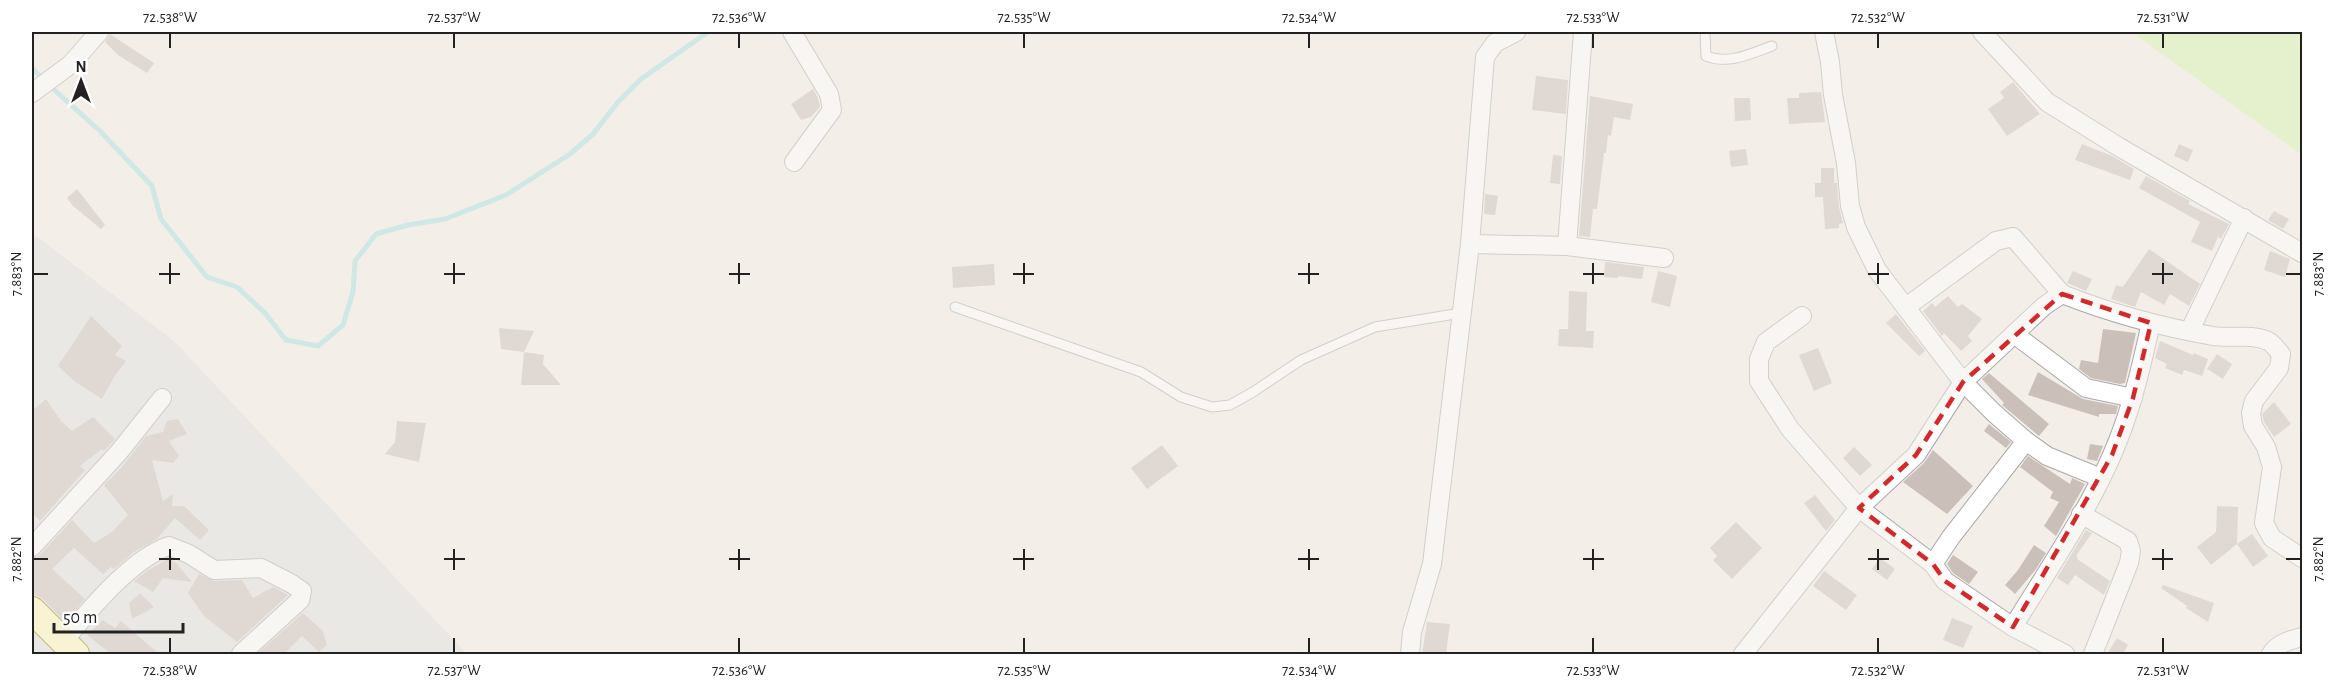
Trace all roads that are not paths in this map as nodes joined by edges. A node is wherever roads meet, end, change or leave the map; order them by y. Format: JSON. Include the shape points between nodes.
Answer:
{"nodes":[{"id":1,"x":99,"y":32,"type":"edge"},
{"id":2,"x":792,"y":32,"type":"edge"},
{"id":3,"x":1516,"y":32,"type":"edge"},
{"id":4,"x":1583,"y":32,"type":"edge"},
{"id":5,"x":1705,"y":32,"type":"edge"},
{"id":6,"x":1824,"y":32,"type":"edge"},
{"id":7,"x":1982,"y":32,"type":"edge"},
{"id":8,"x":1772,"y":46,"type":"dead end"},
{"id":9,"x":32,"y":93,"type":"edge"},
{"id":10,"x":794,"y":162,"type":"dead end"},
{"id":11,"x":2244,"y":218,"type":"junction"},
{"id":12,"x":1470,"y":244,"type":"junction"},
{"id":13,"x":1567,"y":246,"type":"junction"},
{"id":14,"x":2302,"y":253,"type":"edge"},
{"id":15,"x":1665,"y":258,"type":"dead end"},
{"id":16,"x":2062,"y":294,"type":"junction"},
{"id":17,"x":955,"y":307,"type":"dead end"},
{"id":18,"x":1906,"y":307,"type":"junction"},
{"id":19,"x":1461,"y":313,"type":"junction"},
{"id":20,"x":1802,"y":316,"type":"dead end"},
{"id":21,"x":2151,"y":322,"type":"junction"},
{"id":22,"x":2190,"y":330,"type":"junction"},
{"id":23,"x":2014,"y":334,"type":"junction"},
{"id":24,"x":1964,"y":382,"type":"junction"},
{"id":25,"x":162,"y":398,"type":"dead end"},
{"id":26,"x":2133,"y":398,"type":"junction"},
{"id":27,"x":2026,"y":441,"type":"junction"},
{"id":28,"x":2101,"y":478,"type":"junction"},
{"id":29,"x":1859,"y":508,"type":"junction"},
{"id":30,"x":2081,"y":514,"type":"junction"},
{"id":31,"x":32,"y":547,"type":"edge"},
{"id":32,"x":2302,"y":558,"type":"edge"},
{"id":33,"x":1933,"y":564,"type":"junction"},
{"id":34,"x":32,"y":610,"type":"edge"},
{"id":35,"x":2013,"y":627,"type":"junction"},
{"id":36,"x":2302,"y":637,"type":"edge"},
{"id":37,"x":70,"y":648,"type":"edge"},
{"id":38,"x":241,"y":654,"type":"edge"},
{"id":39,"x":1410,"y":654,"type":"edge"},
{"id":40,"x":1743,"y":654,"type":"edge"},
{"id":41,"x":2065,"y":654,"type":"edge"},
{"id":42,"x":2093,"y":654,"type":"edge"},
{"id":43,"x":2271,"y":654,"type":"edge"}],
"edges":[{"from":1,"to":9,"type":"street","via":[[71,64]]},
{"from":2,"to":10,"type":"street","via":[[829,94],[832,110]]},
{"from":3,"to":12,"type":"street","via":[[1495,43],[1485,57]]},
{"from":4,"to":13,"type":"street"},
{"from":5,"to":8,"type":"lane","via":[[1706,56],[1718,61]]},
{"from":6,"to":18,"type":"street","via":[[1856,227],[1877,270]]},
{"from":7,"to":11,"type":"street","via":[[2047,102]]},
{"from":11,"to":14,"type":"street"},
{"from":11,"to":22,"type":"street"},
{"from":12,"to":13,"type":"street"},
{"from":12,"to":19,"type":"street"},
{"from":13,"to":15,"type":"street"},
{"from":16,"to":18,"type":"street","via":[[2013,237],[1996,241]]},
{"from":16,"to":21,"type":"street"},
{"from":16,"to":23,"type":"street"},
{"from":17,"to":19,"type":"lane","via":[[1141,372],[1181,397],[1212,407],[1230,405],[1301,360],[1375,327]]},
{"from":18,"to":24,"type":"street"},
{"from":19,"to":39,"type":"street","via":[[1432,564],[1412,632]]},
{"from":20,"to":29,"type":"street","via":[[1766,342],[1759,359],[1759,381],[1790,429]]},
{"from":21,"to":22,"type":"street"},
{"from":21,"to":26,"type":"street"},
{"from":22,"to":32,"type":"street","via":[[2270,341],[2281,354],[2279,368],[2254,401],[2251,413],[2272,467],[2264,523],[2271,538]]},
{"from":23,"to":24,"type":"street"},
{"from":23,"to":26,"type":"street","via":[[2086,388]]},
{"from":24,"to":27,"type":"street"},
{"from":24,"to":29,"type":"street","via":[[1916,455]]},
{"from":25,"to":31,"type":"street","via":[[119,453]]},
{"from":26,"to":28,"type":"street"},
{"from":27,"to":28,"type":"street","via":[[2047,456]]},
{"from":27,"to":33,"type":"street"},
{"from":28,"to":30,"type":"street"},
{"from":29,"to":33,"type":"street"},
{"from":29,"to":40,"type":"street"},
{"from":30,"to":35,"type":"street"},
{"from":30,"to":42,"type":"street","via":[[2128,541],[2131,551]]},
{"from":33,"to":35,"type":"street","via":[[1945,581]]},
{"from":34,"to":37,"type":"main road"},
{"from":35,"to":41,"type":"street"},
{"from":36,"to":43,"type":"street","via":[[2286,642]]},
{"from":37,"to":38,"type":"street","via":[[88,611],[147,556],[170,546],[214,570],[261,568],[302,591],[300,600]]}]}
